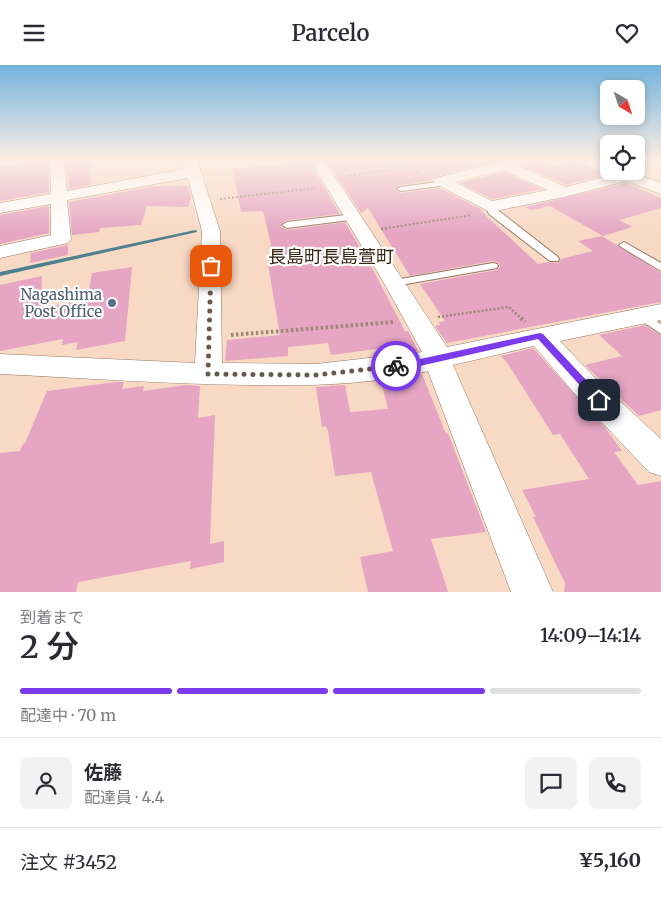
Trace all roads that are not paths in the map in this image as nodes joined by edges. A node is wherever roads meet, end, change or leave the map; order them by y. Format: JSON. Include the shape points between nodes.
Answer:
{"nodes":[{"id":1,"x":58,"y":185,"type":"edge"},
{"id":2,"x":70,"y":185,"type":"edge"},
{"id":3,"x":105,"y":185,"type":"edge"},
{"id":4,"x":197,"y":185,"type":"edge"},
{"id":5,"x":333,"y":185,"type":"edge"},
{"id":6,"x":433,"y":185,"type":"edge"},
{"id":7,"x":448,"y":185,"type":"edge"},
{"id":8,"x":548,"y":185,"type":"edge"},
{"id":9,"x":587,"y":185,"type":"edge"},
{"id":10,"x":649,"y":185,"type":"edge"},
{"id":11,"x":401,"y":189,"type":"dead end"},
{"id":12,"x":661,"y":189,"type":"edge"},
{"id":13,"x":564,"y":192,"type":"junction"},
{"id":14,"x":59,"y":196,"type":"junction"},
{"id":15,"x":0,"y":208,"type":"edge"},
{"id":16,"x":491,"y":209,"type":"junction"},
{"id":17,"x":0,"y":222,"type":"edge"},
{"id":18,"x":287,"y":225,"type":"dead end"},
{"id":19,"x":358,"y":225,"type":"junction"},
{"id":20,"x":624,"y":245,"type":"dead end"},
{"id":21,"x":0,"y":252,"type":"edge"},
{"id":22,"x":554,"y":259,"type":"dead end"},
{"id":23,"x":493,"y":266,"type":"dead end"},
{"id":24,"x":661,"y":268,"type":"edge"},
{"id":25,"x":395,"y":283,"type":"junction"},
{"id":26,"x":655,"y":319,"type":"edge"},
{"id":27,"x":540,"y":336,"type":"junction"},
{"id":28,"x":437,"y":359,"type":"junction"},
{"id":29,"x":0,"y":365,"type":"edge"},
{"id":30,"x":208,"y":374,"type":"junction"},
{"id":31,"x":661,"y":461,"type":"edge"},
{"id":32,"x":532,"y":592,"type":"edge"}],
"edges":[{"from":1,"to":14,"type":"street"},
{"from":2,"to":14,"type":"street"},
{"from":3,"to":14,"type":"street"},
{"from":4,"to":30,"type":"street","via":[[211,231]]},
{"from":5,"to":19,"type":"street"},
{"from":6,"to":11,"type":"lane"},
{"from":7,"to":16,"type":"street"},
{"from":8,"to":13,"type":"street"},
{"from":9,"to":13,"type":"street"},
{"from":10,"to":12,"type":"street"},
{"from":13,"to":16,"type":"street"},
{"from":14,"to":15,"type":"street"},
{"from":14,"to":17,"type":"street"},
{"from":14,"to":21,"type":"street","via":[[61,239]]},
{"from":16,"to":22,"type":"lane"},
{"from":18,"to":19,"type":"lane"},
{"from":19,"to":25,"type":"street"},
{"from":20,"to":24,"type":"lane"},
{"from":23,"to":25,"type":"lane"},
{"from":25,"to":28,"type":"street","via":[[435,349]]},
{"from":26,"to":27,"type":"street"},
{"from":27,"to":28,"type":"street"},
{"from":27,"to":31,"type":"street"},
{"from":28,"to":30,"type":"street","via":[[411,365],[316,375]]},
{"from":28,"to":32,"type":"street"},
{"from":29,"to":30,"type":"street"}]}
